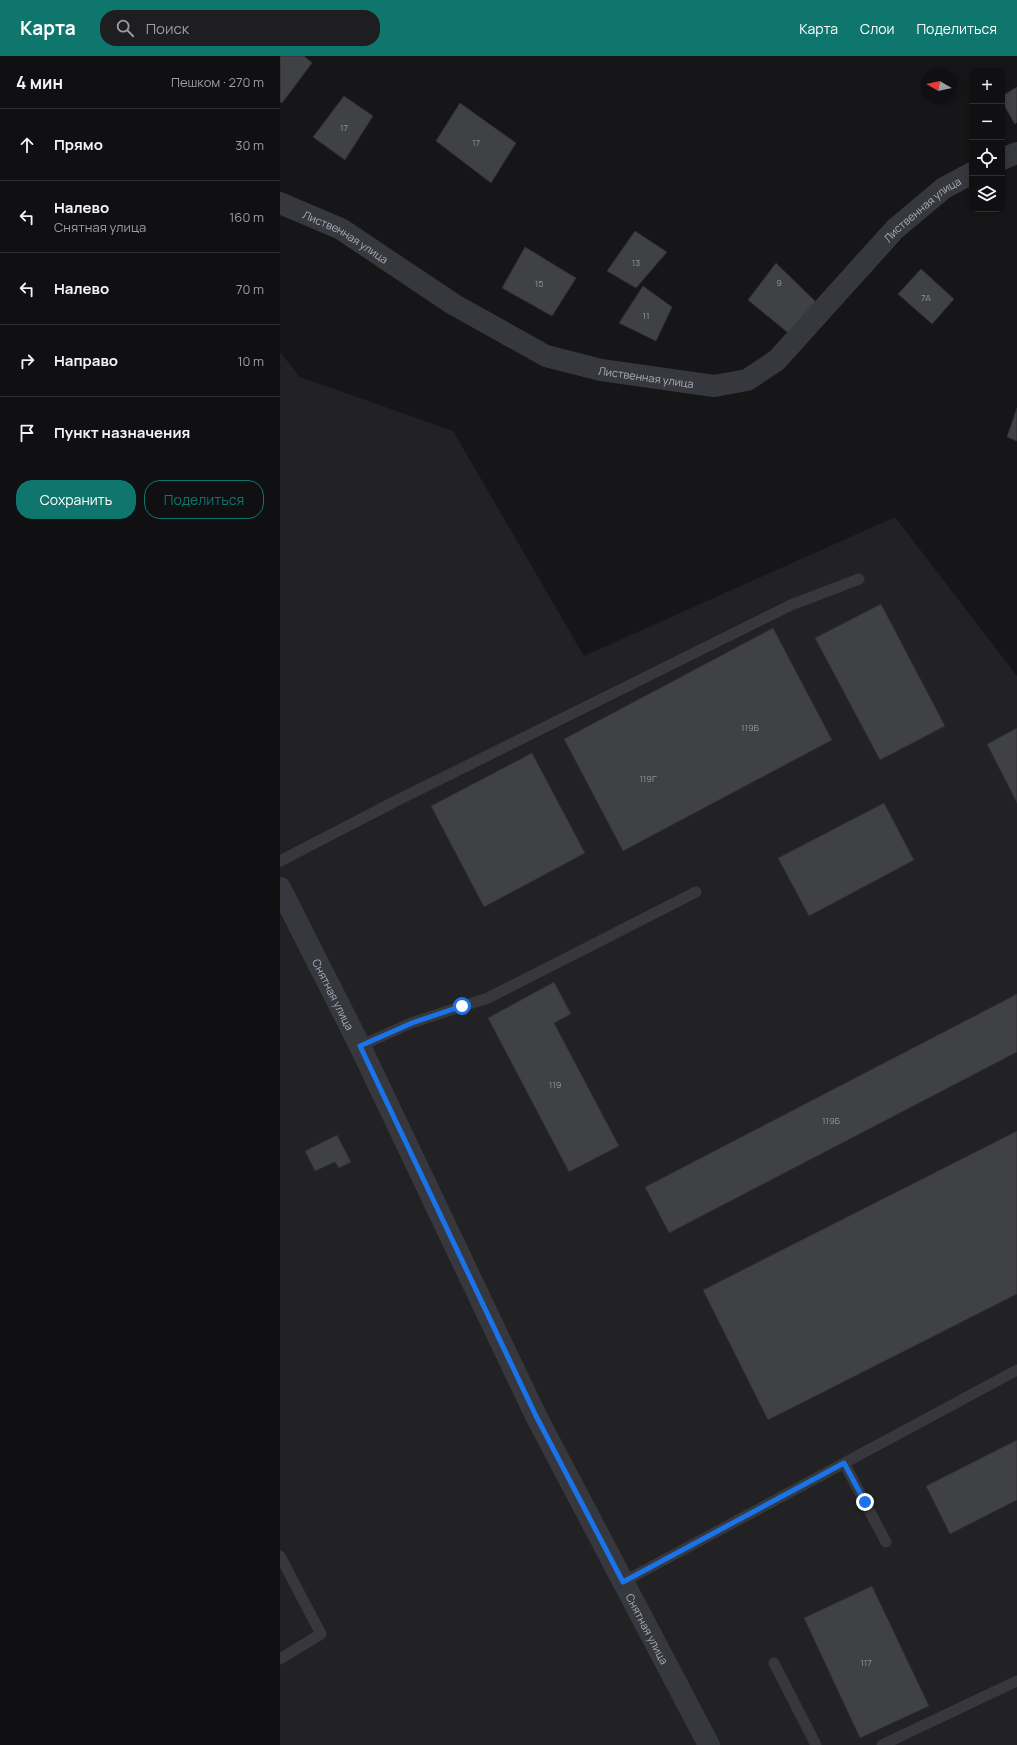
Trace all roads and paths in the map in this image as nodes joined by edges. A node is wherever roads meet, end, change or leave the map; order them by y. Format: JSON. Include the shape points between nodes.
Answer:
{"nodes":[{"id":1,"x":1017,"y":153,"type":"edge"},
{"id":2,"x":1005,"y":158,"type":"edge"},
{"id":3,"x":969,"y":175,"type":"edge"},
{"id":4,"x":280,"y":203,"type":"edge"},
{"id":5,"x":859,"y":579,"type":"dead end"},
{"id":6,"x":280,"y":861,"type":"edge"},
{"id":7,"x":280,"y":888,"type":"edge"},
{"id":8,"x":696,"y":892,"type":"dead end"},
{"id":9,"x":360,"y":1046,"type":"junction"},
{"id":10,"x":1017,"y":1370,"type":"edge"},
{"id":11,"x":844,"y":1463,"type":"junction"},
{"id":12,"x":886,"y":1542,"type":"dead end"},
{"id":13,"x":280,"y":1556,"type":"edge"},
{"id":14,"x":623,"y":1582,"type":"junction"},
{"id":15,"x":280,"y":1659,"type":"edge"},
{"id":16,"x":774,"y":1663,"type":"dead end"},
{"id":17,"x":1017,"y":1682,"type":"edge"},
{"id":18,"x":709,"y":1745,"type":"edge"},
{"id":19,"x":816,"y":1745,"type":"edge"},
{"id":20,"x":882,"y":1745,"type":"edge"}],
"edges":[{"from":1,"to":2,"type":"street"},
{"from":3,"to":4,"type":"street","name":"Лиственная улица","via":[[944,188],[896,229],[777,360],[747,380],[714,386],[601,370],[546,356],[453,304],[340,229]]},
{"from":5,"to":6,"type":"lane","via":[[792,605]]},
{"from":7,"to":9,"type":"street","name":"Снятная улица"},
{"from":8,"to":9,"type":"lane","via":[[488,998],[412,1023]]},
{"from":9,"to":14,"type":"street","name":"Снятная улица","via":[[536,1416]]},
{"from":10,"to":11,"type":"lane"},
{"from":11,"to":12,"type":"lane"},
{"from":11,"to":14,"type":"lane"},
{"from":13,"to":15,"type":"lane","via":[[321,1634]]},
{"from":14,"to":18,"type":"street","name":"Снятная улица"},
{"from":16,"to":19,"type":"lane"},
{"from":17,"to":20,"type":"lane"}]}
